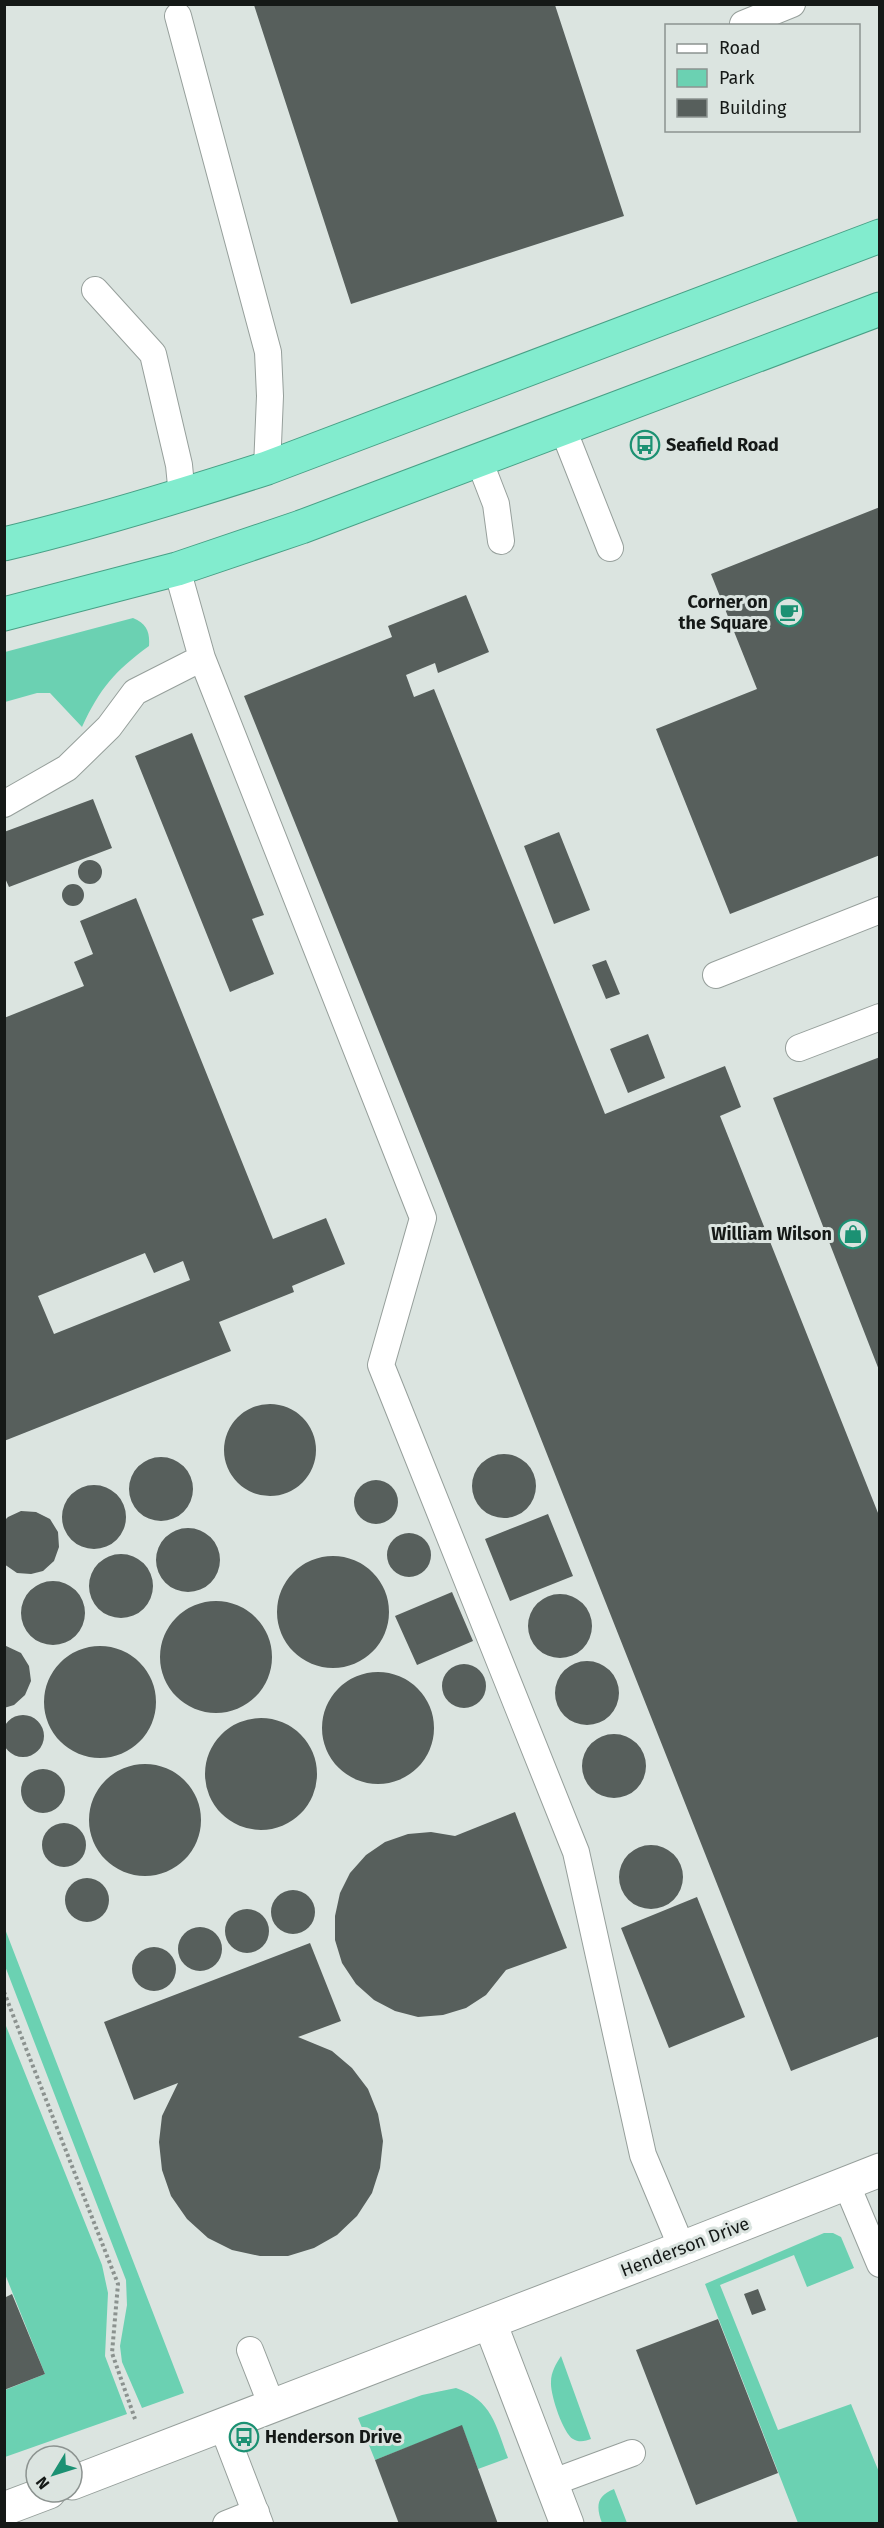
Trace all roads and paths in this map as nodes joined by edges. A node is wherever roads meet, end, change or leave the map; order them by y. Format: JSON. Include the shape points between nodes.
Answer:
{"nodes":[{"id":1,"x":792,"y":4,"type":"edge"},
{"id":2,"x":178,"y":16,"type":"dead end"},
{"id":3,"x":743,"y":24,"type":"dead end"},
{"id":4,"x":879,"y":236,"type":"edge"},
{"id":5,"x":95,"y":290,"type":"dead end"},
{"id":6,"x":879,"y":309,"type":"edge"},
{"id":7,"x":563,"y":429,"type":"junction"},
{"id":8,"x":479,"y":460,"type":"junction"},
{"id":9,"x":267,"y":468,"type":"junction"},
{"id":10,"x":182,"y":496,"type":"junction"},
{"id":11,"x":501,"y":541,"type":"dead end"},
{"id":12,"x":4,"y":544,"type":"edge"},
{"id":13,"x":610,"y":548,"type":"dead end"},
{"id":14,"x":177,"y":569,"type":"junction"},
{"id":15,"x":4,"y":614,"type":"edge"},
{"id":16,"x":202,"y":658,"type":"junction"},
{"id":17,"x":4,"y":804,"type":"edge"},
{"id":18,"x":879,"y":910,"type":"edge"},
{"id":19,"x":716,"y":975,"type":"dead end"},
{"id":20,"x":879,"y":1017,"type":"edge"},
{"id":21,"x":799,"y":1048,"type":"dead end"},
{"id":22,"x":4,"y":1992,"type":"edge"},
{"id":23,"x":879,"y":2170,"type":"edge"},
{"id":24,"x":846,"y":2183,"type":"junction"},
{"id":25,"x":682,"y":2248,"type":"junction"},
{"id":26,"x":879,"y":2264,"type":"edge"},
{"id":27,"x":490,"y":2323,"type":"junction"},
{"id":28,"x":250,"y":2350,"type":"dead end"},
{"id":29,"x":272,"y":2406,"type":"junction"},
{"id":30,"x":222,"y":2425,"type":"junction"},
{"id":31,"x":149,"y":2453,"type":"junction"},
{"id":32,"x":632,"y":2453,"type":"dead end"},
{"id":33,"x":84,"y":2478,"type":"edge"},
{"id":34,"x":552,"y":2483,"type":"junction"},
{"id":35,"x":24,"y":2501,"type":"edge"},
{"id":36,"x":4,"y":2509,"type":"edge"},
{"id":37,"x":258,"y":2518,"type":"edge"},
{"id":38,"x":226,"y":2523,"type":"edge"},
{"id":39,"x":567,"y":2523,"type":"edge"}],
"edges":[{"from":1,"to":3,"type":"lane"},
{"from":2,"to":9,"type":"lane","via":[[268,352]]},
{"from":4,"to":9,"type":"highway"},
{"from":5,"to":10,"type":"lane","via":[[153,354],[179,465]]},
{"from":6,"to":7,"type":"highway"},
{"from":7,"to":8,"type":"highway"},
{"from":7,"to":13,"type":"lane"},
{"from":8,"to":11,"type":"lane","via":[[496,504]]},
{"from":8,"to":14,"type":"highway"},
{"from":9,"to":10,"type":"highway"},
{"from":10,"to":12,"type":"highway"},
{"from":14,"to":15,"type":"highway"},
{"from":14,"to":16,"type":"lane"},
{"from":16,"to":17,"type":"lane","via":[[135,692],[109,727],[67,768]]},
{"from":16,"to":25,"type":"lane","via":[[423,1218],[381,1365],[576,1852],[644,2155]]},
{"from":18,"to":19,"type":"lane"},
{"from":20,"to":21,"type":"lane"},
{"from":22,"to":31,"type":"path","via":[[118,2284],[112,2353]]},
{"from":23,"to":24,"type":"street","name":"Henderson Drive"},
{"from":24,"to":25,"type":"street","name":"Henderson Drive"},
{"from":24,"to":26,"type":"lane"},
{"from":25,"to":27,"type":"street","name":"Henderson Drive"},
{"from":27,"to":29,"type":"street","name":"Henderson Drive"},
{"from":27,"to":34,"type":"street"},
{"from":28,"to":29,"type":"lane"},
{"from":29,"to":30,"type":"street","name":"Henderson Drive"},
{"from":30,"to":31,"type":"street","name":"Henderson Drive"},
{"from":30,"to":37,"type":"lane"},
{"from":31,"to":33,"type":"street","name":"Henderson Drive"},
{"from":32,"to":34,"type":"lane"},
{"from":34,"to":39,"type":"street"},
{"from":35,"to":36,"type":"street"},
{"from":37,"to":38,"type":"lane"}]}
